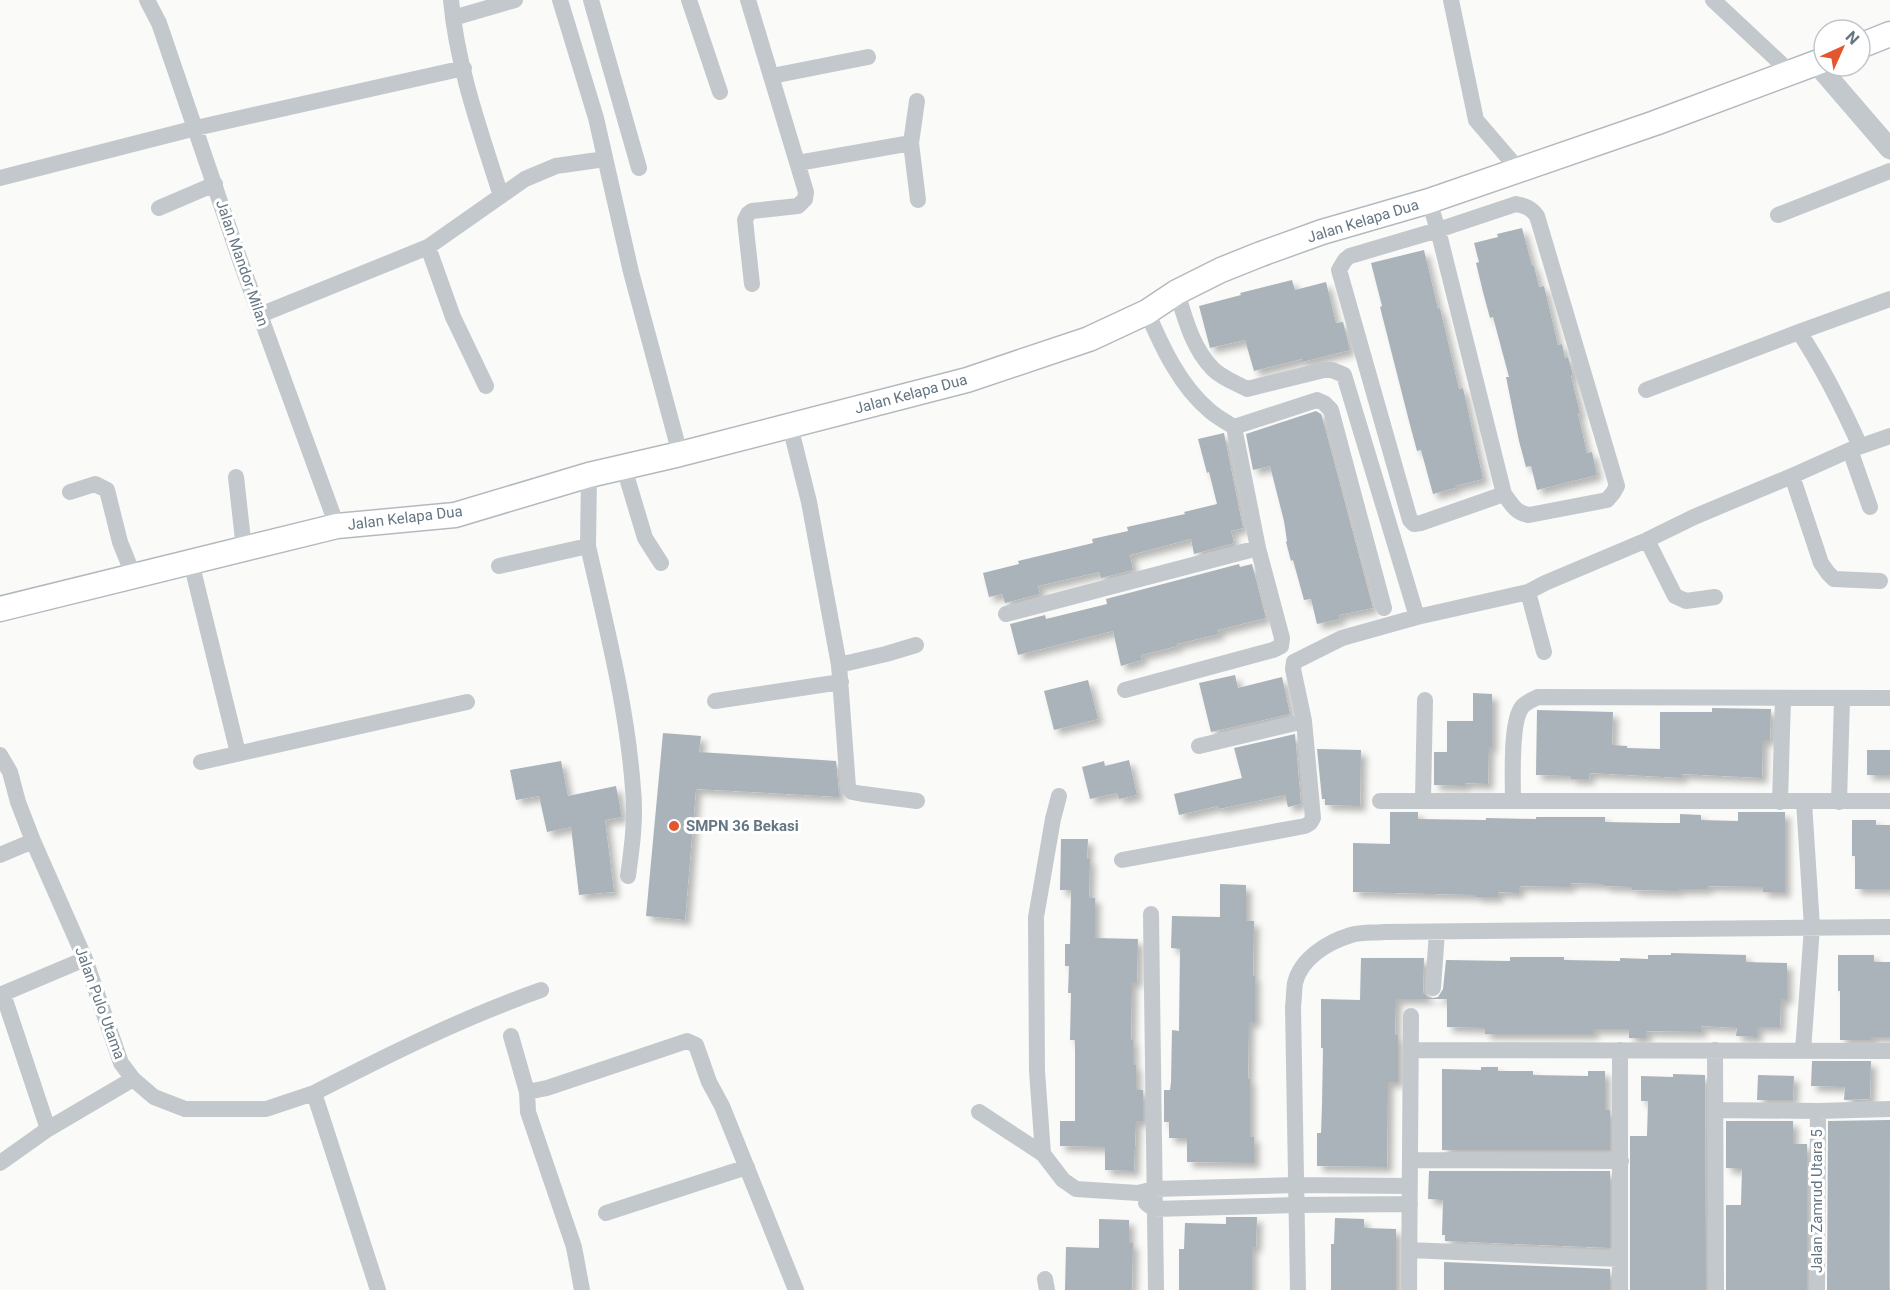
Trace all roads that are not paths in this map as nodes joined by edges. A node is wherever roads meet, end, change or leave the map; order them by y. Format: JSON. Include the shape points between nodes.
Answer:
{"nodes":[{"id":1,"x":147,"y":0,"type":"edge"},
{"id":2,"x":451,"y":0,"type":"edge"},
{"id":3,"x":515,"y":0,"type":"edge"},
{"id":4,"x":560,"y":0,"type":"edge"},
{"id":5,"x":591,"y":0,"type":"edge"},
{"id":6,"x":689,"y":0,"type":"edge"},
{"id":7,"x":748,"y":0,"type":"edge"},
{"id":8,"x":1451,"y":0,"type":"edge"},
{"id":9,"x":1713,"y":0,"type":"edge"},
{"id":10,"x":453,"y":18,"type":"junction"},
{"id":11,"x":1890,"y":34,"type":"edge"},
{"id":12,"x":1872,"y":41,"type":"edge"},
{"id":13,"x":868,"y":57,"type":"dead end"},
{"id":14,"x":1812,"y":64,"type":"edge"},
{"id":15,"x":464,"y":68,"type":"junction"},
{"id":16,"x":1790,"y":72,"type":"junction"},
{"id":17,"x":772,"y":76,"type":"junction"},
{"id":18,"x":1834,"y":78,"type":"edge"},
{"id":19,"x":720,"y":92,"type":"dead end"},
{"id":20,"x":917,"y":101,"type":"dead end"},
{"id":21,"x":196,"y":128,"type":"junction"},
{"id":22,"x":911,"y":143,"type":"junction"},
{"id":23,"x":1890,"y":149,"type":"edge"},
{"id":24,"x":605,"y":159,"type":"junction"},
{"id":25,"x":798,"y":163,"type":"junction"},
{"id":26,"x":639,"y":168,"type":"dead end"},
{"id":27,"x":1518,"y":170,"type":"junction"},
{"id":28,"x":1890,"y":171,"type":"edge"},
{"id":29,"x":0,"y":178,"type":"edge"},
{"id":30,"x":214,"y":184,"type":"junction"},
{"id":31,"x":501,"y":196,"type":"junction"},
{"id":32,"x":918,"y":200,"type":"dead end"},
{"id":33,"x":1429,"y":201,"type":"junction"},
{"id":34,"x":159,"y":208,"type":"dead end"},
{"id":35,"x":1778,"y":215,"type":"dead end"},
{"id":36,"x":1438,"y":230,"type":"junction"},
{"id":37,"x":428,"y":247,"type":"junction"},
{"id":38,"x":752,"y":284,"type":"dead end"},
{"id":39,"x":1177,"y":292,"type":"junction"},
{"id":40,"x":1890,"y":299,"type":"edge"},
{"id":41,"x":1147,"y":312,"type":"junction"},
{"id":42,"x":260,"y":315,"type":"junction"},
{"id":43,"x":1799,"y":332,"type":"junction"},
{"id":44,"x":486,"y":386,"type":"dead end"},
{"id":45,"x":1646,"y":390,"type":"dead end"},
{"id":46,"x":790,"y":426,"type":"junction"},
{"id":47,"x":1234,"y":427,"type":"junction"},
{"id":48,"x":1890,"y":436,"type":"edge"},
{"id":49,"x":1855,"y":448,"type":"junction"},
{"id":50,"x":680,"y":454,"type":"junction"},
{"id":51,"x":624,"y":468,"type":"junction"},
{"id":52,"x":589,"y":475,"type":"junction"},
{"id":53,"x":1792,"y":476,"type":"junction"},
{"id":54,"x":236,"y":477,"type":"dead end"},
{"id":55,"x":70,"y":492,"type":"dead end"},
{"id":56,"x":1504,"y":494,"type":"junction"},
{"id":57,"x":1870,"y":507,"type":"dead end"},
{"id":58,"x":337,"y":526,"type":"junction"},
{"id":59,"x":1647,"y":540,"type":"junction"},
{"id":60,"x":588,"y":546,"type":"junction"},
{"id":61,"x":1258,"y":548,"type":"junction"},
{"id":62,"x":244,"y":549,"type":"junction"},
{"id":63,"x":191,"y":562,"type":"junction"},
{"id":64,"x":661,"y":564,"type":"dead end"},
{"id":65,"x":499,"y":566,"type":"dead end"},
{"id":66,"x":134,"y":577,"type":"junction"},
{"id":67,"x":1880,"y":581,"type":"dead end"},
{"id":68,"x":1528,"y":592,"type":"junction"},
{"id":69,"x":1715,"y":597,"type":"dead end"},
{"id":70,"x":1384,"y":608,"type":"dead end"},
{"id":71,"x":0,"y":609,"type":"edge"},
{"id":72,"x":1006,"y":614,"type":"dead end"},
{"id":73,"x":1417,"y":617,"type":"junction"},
{"id":74,"x":916,"y":645,"type":"dead end"},
{"id":75,"x":1544,"y":652,"type":"dead end"},
{"id":76,"x":840,"y":673,"type":"junction"},
{"id":77,"x":1125,"y":690,"type":"dead end"},
{"id":78,"x":1783,"y":698,"type":"junction"},
{"id":79,"x":1890,"y":698,"type":"edge"},
{"id":80,"x":1842,"y":699,"type":"junction"},
{"id":81,"x":1425,"y":700,"type":"dead end"},
{"id":82,"x":715,"y":701,"type":"dead end"},
{"id":83,"x":467,"y":702,"type":"dead end"},
{"id":84,"x":1304,"y":721,"type":"junction"},
{"id":85,"x":1198,"y":746,"type":"dead end"},
{"id":86,"x":238,"y":753,"type":"junction"},
{"id":87,"x":0,"y":755,"type":"edge"},
{"id":88,"x":201,"y":762,"type":"dead end"},
{"id":89,"x":1059,"y":796,"type":"dead end"},
{"id":90,"x":1423,"y":800,"type":"junction"},
{"id":91,"x":917,"y":801,"type":"dead end"},
{"id":92,"x":1380,"y":801,"type":"dead end"},
{"id":93,"x":1513,"y":801,"type":"junction"},
{"id":94,"x":1890,"y":801,"type":"edge"},
{"id":95,"x":1780,"y":802,"type":"junction"},
{"id":96,"x":1804,"y":802,"type":"junction"},
{"id":97,"x":1839,"y":802,"type":"junction"},
{"id":98,"x":33,"y":841,"type":"junction"},
{"id":99,"x":0,"y":855,"type":"edge"},
{"id":100,"x":1122,"y":860,"type":"dead end"},
{"id":101,"x":628,"y":876,"type":"dead end"},
{"id":102,"x":1151,"y":914,"type":"dead end"},
{"id":103,"x":1812,"y":927,"type":"junction"},
{"id":104,"x":1890,"y":927,"type":"edge"},
{"id":105,"x":1437,"y":932,"type":"junction"},
{"id":106,"x":86,"y":959,"type":"junction"},
{"id":107,"x":1433,"y":988,"type":"dead end"},
{"id":108,"x":541,"y":990,"type":"dead end"},
{"id":109,"x":2,"y":995,"type":"edge"},
{"id":110,"x":1411,"y":1016,"type":"dead end"},
{"id":111,"x":511,"y":1036,"type":"dead end"},
{"id":112,"x":1411,"y":1050,"type":"junction"},
{"id":113,"x":1620,"y":1050,"type":"junction"},
{"id":114,"x":1715,"y":1050,"type":"junction"},
{"id":115,"x":1803,"y":1051,"type":"junction"},
{"id":116,"x":1890,"y":1051,"type":"edge"},
{"id":117,"x":133,"y":1079,"type":"junction"},
{"id":118,"x":314,"y":1092,"type":"junction"},
{"id":119,"x":527,"y":1092,"type":"junction"},
{"id":120,"x":1890,"y":1109,"type":"edge"},
{"id":121,"x":1716,"y":1110,"type":"junction"},
{"id":122,"x":1818,"y":1111,"type":"junction"},
{"id":123,"x":980,"y":1112,"type":"dead end"},
{"id":124,"x":48,"y":1129,"type":"junction"},
{"id":125,"x":1043,"y":1154,"type":"junction"},
{"id":126,"x":1410,"y":1160,"type":"junction"},
{"id":127,"x":1620,"y":1161,"type":"junction"},
{"id":128,"x":0,"y":1163,"type":"edge"},
{"id":129,"x":747,"y":1167,"type":"junction"},
{"id":130,"x":1296,"y":1185,"type":"junction"},
{"id":131,"x":1410,"y":1186,"type":"junction"},
{"id":132,"x":1146,"y":1191,"type":"junction"},
{"id":133,"x":1410,"y":1204,"type":"junction"},
{"id":134,"x":1297,"y":1205,"type":"junction"},
{"id":135,"x":1154,"y":1209,"type":"junction"},
{"id":136,"x":606,"y":1214,"type":"dead end"},
{"id":137,"x":1410,"y":1250,"type":"junction"},
{"id":138,"x":1620,"y":1259,"type":"junction"},
{"id":139,"x":378,"y":1290,"type":"edge"},
{"id":140,"x":582,"y":1290,"type":"edge"},
{"id":141,"x":796,"y":1290,"type":"edge"},
{"id":142,"x":1156,"y":1290,"type":"edge"},
{"id":143,"x":1298,"y":1290,"type":"edge"},
{"id":144,"x":1409,"y":1290,"type":"edge"},
{"id":145,"x":1620,"y":1290,"type":"edge"},
{"id":146,"x":1716,"y":1290,"type":"edge"},
{"id":147,"x":1817,"y":1290,"type":"edge"}],
"edges":[{"from":1,"to":21,"type":"street","name":"Jalan Mandor Milan"},
{"from":2,"to":10,"type":"street"},
{"from":3,"to":10,"type":"street"},
{"from":4,"to":24,"type":"street"},
{"from":5,"to":26,"type":"street"},
{"from":6,"to":19,"type":"street"},
{"from":7,"to":17,"type":"street"},
{"from":8,"to":27,"type":"street","via":[[1476,120]]},
{"from":9,"to":16,"type":"street"},
{"from":10,"to":15,"type":"street"},
{"from":11,"to":12,"type":"main road"},
{"from":13,"to":17,"type":"street"},
{"from":14,"to":16,"type":"main road","name":"Jalan Kelapa Dua"},
{"from":15,"to":21,"type":"street"},
{"from":15,"to":31,"type":"street"},
{"from":16,"to":27,"type":"main road","name":"Jalan Kelapa Dua"},
{"from":17,"to":25,"type":"street"},
{"from":18,"to":23,"type":"street"},
{"from":20,"to":22,"type":"street"},
{"from":21,"to":29,"type":"street"},
{"from":21,"to":30,"type":"street","name":"Jalan Mandor Milan"},
{"from":22,"to":25,"type":"street"},
{"from":22,"to":32,"type":"street"},
{"from":24,"to":31,"type":"street","via":[[556,166],[525,179]]},
{"from":24,"to":50,"type":"street"},
{"from":25,"to":38,"type":"street","via":[[805,200],[798,206],[748,214]]},
{"from":27,"to":33,"type":"main road","name":"Jalan Kelapa Dua"},
{"from":28,"to":35,"type":"street"},
{"from":30,"to":34,"type":"street"},
{"from":30,"to":42,"type":"street","name":"Jalan Mandor Milan"},
{"from":31,"to":37,"type":"street"},
{"from":33,"to":36,"type":"street"},
{"from":33,"to":39,"type":"main road","name":"Jalan Kelapa Dua","via":[[1261,254]]},
{"from":36,"to":56,"type":"street"},
{"from":36,"to":56,"type":"street","via":[[1350,256],[1341,265],[1340,277],[1410,520],[1421,523]]},
{"from":36,"to":56,"type":"street","via":[[1516,204],[1526,206],[1537,216],[1617,486],[1607,500],[1529,515],[1515,510]]},
{"from":37,"to":42,"type":"street"},
{"from":37,"to":44,"type":"street","via":[[453,317]]},
{"from":39,"to":41,"type":"main road","name":"Jalan Kelapa Dua"},
{"from":39,"to":73,"type":"street","via":[[1200,354],[1215,371],[1246,389],[1324,370],[1344,375]]},
{"from":40,"to":43,"type":"street"},
{"from":41,"to":46,"type":"main road","name":"Jalan Kelapa Dua","via":[[1089,339],[967,380]]},
{"from":41,"to":47,"type":"street","via":[[1164,352],[1189,388],[1210,411]]},
{"from":42,"to":58,"type":"street","name":"Jalan Mandor Milan"},
{"from":43,"to":45,"type":"street"},
{"from":43,"to":49,"type":"street","via":[[1837,395]]},
{"from":46,"to":50,"type":"main road","name":"Jalan Kelapa Dua"},
{"from":46,"to":76,"type":"street","via":[[809,502]]},
{"from":47,"to":61,"type":"street"},
{"from":47,"to":70,"type":"street","via":[[1317,400],[1331,410]]},
{"from":48,"to":49,"type":"street"},
{"from":49,"to":53,"type":"street"},
{"from":49,"to":57,"type":"street"},
{"from":50,"to":51,"type":"main road","name":"Jalan Kelapa Dua"},
{"from":51,"to":52,"type":"main road","name":"Jalan Kelapa Dua"},
{"from":51,"to":64,"type":"street","via":[[645,538]]},
{"from":52,"to":58,"type":"main road","name":"Jalan Kelapa Dua","via":[[455,515]]},
{"from":52,"to":60,"type":"street"},
{"from":53,"to":59,"type":"street"},
{"from":53,"to":67,"type":"street","via":[[1821,563],[1828,573],[1834,579]]},
{"from":54,"to":62,"type":"street"},
{"from":55,"to":66,"type":"street","via":[[95,484],[106,490]]},
{"from":58,"to":62,"type":"main road","name":"Jalan Kelapa Dua"},
{"from":59,"to":68,"type":"street"},
{"from":59,"to":69,"type":"street","via":[[1675,596],[1686,601]]},
{"from":60,"to":65,"type":"street"},
{"from":60,"to":101,"type":"street","via":[[622,699],[634,790]]},
{"from":61,"to":72,"type":"street"},
{"from":61,"to":77,"type":"street","via":[[1281,646]]},
{"from":62,"to":63,"type":"main road","name":"Jalan Kelapa Dua"},
{"from":63,"to":66,"type":"main road","name":"Jalan Kelapa Dua"},
{"from":63,"to":86,"type":"street"},
{"from":66,"to":71,"type":"main road","name":"Jalan Kelapa Dua"},
{"from":68,"to":73,"type":"street"},
{"from":68,"to":75,"type":"street"},
{"from":73,"to":84,"type":"street","via":[[1342,638],[1294,662]]},
{"from":74,"to":76,"type":"street"},
{"from":76,"to":82,"type":"street"},
{"from":76,"to":91,"type":"street","via":[[849,790]]},
{"from":78,"to":80,"type":"street"},
{"from":78,"to":93,"type":"street","via":[[1538,697],[1520,709],[1514,736]]},
{"from":78,"to":95,"type":"street"},
{"from":79,"to":80,"type":"street"},
{"from":80,"to":97,"type":"street"},
{"from":81,"to":90,"type":"street"},
{"from":83,"to":86,"type":"street"},
{"from":84,"to":85,"type":"street"},
{"from":84,"to":100,"type":"street","via":[[1310,823]]},
{"from":86,"to":88,"type":"street"},
{"from":87,"to":98,"type":"street","name":"Jalan Pulo Utama"},
{"from":89,"to":125,"type":"street","via":[[1036,917],[1037,1071]]},
{"from":90,"to":92,"type":"street"},
{"from":90,"to":93,"type":"street"},
{"from":93,"to":95,"type":"street"},
{"from":94,"to":97,"type":"street"},
{"from":95,"to":96,"type":"street"},
{"from":96,"to":97,"type":"street"},
{"from":96,"to":103,"type":"street"},
{"from":98,"to":99,"type":"street"},
{"from":98,"to":106,"type":"street","name":"Jalan Pulo Utama"},
{"from":102,"to":132,"type":"street"},
{"from":103,"to":104,"type":"street"},
{"from":103,"to":105,"type":"street"},
{"from":103,"to":115,"type":"street"},
{"from":105,"to":107,"type":"street"},
{"from":105,"to":130,"type":"street","via":[[1352,934],[1329,944],[1303,966],[1295,982],[1293,1007]]},
{"from":106,"to":109,"type":"street"},
{"from":106,"to":117,"type":"street","name":"Jalan Pulo Utama","via":[[121,1063]]},
{"from":108,"to":118,"type":"street","name":"Jalan Pulo Utama","via":[[400,1048]]},
{"from":109,"to":124,"type":"street"},
{"from":110,"to":112,"type":"street"},
{"from":111,"to":119,"type":"street"},
{"from":112,"to":113,"type":"street"},
{"from":112,"to":126,"type":"street"},
{"from":113,"to":114,"type":"street"},
{"from":113,"to":127,"type":"street"},
{"from":114,"to":115,"type":"street"},
{"from":114,"to":121,"type":"street"},
{"from":115,"to":116,"type":"street"},
{"from":117,"to":118,"type":"street","name":"Jalan Pulo Utama","via":[[154,1097],[185,1108],[266,1109]]},
{"from":117,"to":124,"type":"street"},
{"from":118,"to":139,"type":"street"},
{"from":119,"to":129,"type":"street","via":[[687,1041],[696,1045],[703,1059],[709,1082]]},
{"from":119,"to":140,"type":"street","via":[[528,1113],[574,1247]]},
{"from":120,"to":122,"type":"street"},
{"from":121,"to":122,"type":"street"},
{"from":121,"to":146,"type":"street"},
{"from":122,"to":147,"type":"street","name":"Jalan Zamrud Utara 5"},
{"from":123,"to":125,"type":"street"},
{"from":124,"to":128,"type":"street"},
{"from":125,"to":132,"type":"street","via":[[1063,1180],[1076,1189]]},
{"from":126,"to":127,"type":"street"},
{"from":126,"to":131,"type":"street"},
{"from":127,"to":138,"type":"street"},
{"from":129,"to":136,"type":"street"},
{"from":129,"to":141,"type":"street"},
{"from":130,"to":131,"type":"street"},
{"from":130,"to":132,"type":"street"},
{"from":130,"to":134,"type":"street"},
{"from":131,"to":133,"type":"street"},
{"from":132,"to":135,"type":"street"},
{"from":133,"to":134,"type":"street"},
{"from":133,"to":137,"type":"street"},
{"from":134,"to":135,"type":"street"},
{"from":134,"to":143,"type":"street"},
{"from":135,"to":142,"type":"street"},
{"from":137,"to":138,"type":"street"},
{"from":137,"to":144,"type":"street"},
{"from":138,"to":145,"type":"street"}]}
